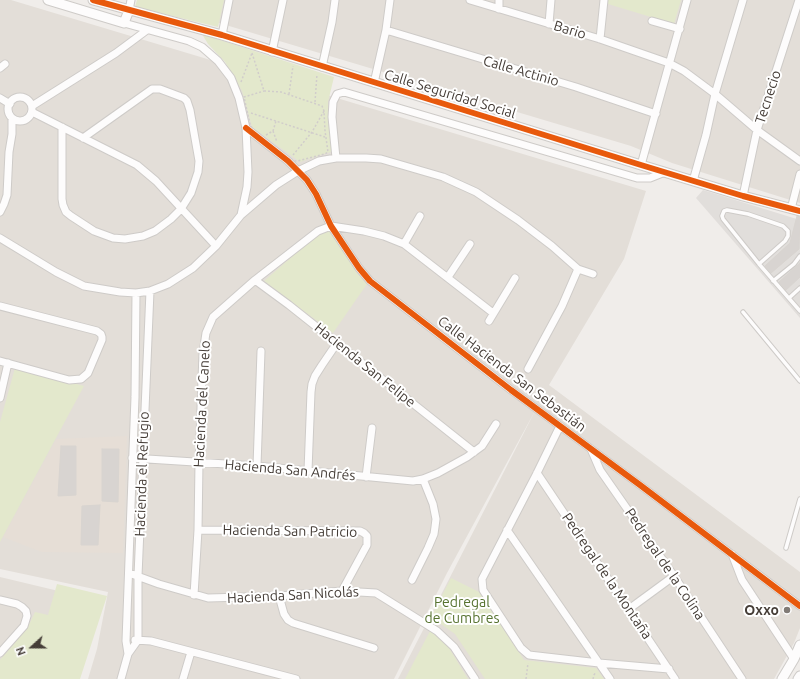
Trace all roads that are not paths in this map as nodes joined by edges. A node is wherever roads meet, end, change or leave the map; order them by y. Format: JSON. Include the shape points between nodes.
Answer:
{"nodes":[{"id":1,"x":48,"y":0,"type":"edge"},
{"id":2,"x":93,"y":0,"type":"edge"},
{"id":3,"x":132,"y":0,"type":"edge"},
{"id":4,"x":229,"y":0,"type":"edge"},
{"id":5,"x":283,"y":0,"type":"edge"},
{"id":6,"x":335,"y":0,"type":"edge"},
{"id":7,"x":390,"y":0,"type":"edge"},
{"id":8,"x":470,"y":0,"type":"edge"},
{"id":9,"x":500,"y":0,"type":"edge"},
{"id":10,"x":551,"y":0,"type":"edge"},
{"id":11,"x":604,"y":0,"type":"edge"},
{"id":12,"x":687,"y":0,"type":"edge"},
{"id":13,"x":743,"y":0,"type":"edge"},
{"id":14,"x":799,"y":0,"type":"edge"},
{"id":15,"x":499,"y":9,"type":"junction"},
{"id":16,"x":128,"y":10,"type":"junction"},
{"id":17,"x":652,"y":21,"type":"dead end"},
{"id":18,"x":124,"y":23,"type":"junction"},
{"id":19,"x":549,"y":24,"type":"junction"},
{"id":20,"x":680,"y":29,"type":"junction"},
{"id":21,"x":147,"y":30,"type":"junction"},
{"id":22,"x":386,"y":30,"type":"junction"},
{"id":23,"x":222,"y":35,"type":"junction"},
{"id":24,"x":600,"y":39,"type":"junction"},
{"id":25,"x":272,"y":52,"type":"junction"},
{"id":26,"x":669,"y":63,"type":"junction"},
{"id":27,"x":320,"y":66,"type":"junction"},
{"id":28,"x":374,"y":83,"type":"junction"},
{"id":29,"x":715,"y":94,"type":"junction"},
{"id":30,"x":0,"y":98,"type":"edge"},
{"id":31,"x":10,"y":104,"type":"junction"},
{"id":32,"x":32,"y":109,"type":"junction"},
{"id":33,"x":656,"y":114,"type":"junction"},
{"id":34,"x":12,"y":118,"type":"junction"},
{"id":35,"x":62,"y":127,"type":"junction"},
{"id":36,"x":246,"y":128,"type":"junction"},
{"id":37,"x":757,"y":130,"type":"junction"},
{"id":38,"x":83,"y":138,"type":"junction"},
{"id":39,"x":336,"y":158,"type":"junction"},
{"id":40,"x":800,"y":161,"type":"edge"},
{"id":41,"x":641,"y":165,"type":"junction"},
{"id":42,"x":298,"y":170,"type":"junction"},
{"id":43,"x":665,"y":172,"type":"junction"},
{"id":44,"x":800,"y":174,"type":"edge"},
{"id":45,"x":693,"y":181,"type":"junction"},
{"id":46,"x":743,"y":196,"type":"junction"},
{"id":47,"x":181,"y":209,"type":"junction"},
{"id":48,"x":796,"y":210,"type":"edge"},
{"id":49,"x":0,"y":212,"type":"edge"},
{"id":50,"x":241,"y":215,"type":"junction"},
{"id":51,"x":420,"y":216,"type":"dead end"},
{"id":52,"x":331,"y":226,"type":"junction"},
{"id":53,"x":0,"y":238,"type":"edge"},
{"id":54,"x":404,"y":244,"type":"junction"},
{"id":55,"x":470,"y":244,"type":"dead end"},
{"id":56,"x":216,"y":246,"type":"junction"},
{"id":57,"x":800,"y":256,"type":"edge"},
{"id":58,"x":759,"y":264,"type":"junction"},
{"id":59,"x":578,"y":269,"type":"junction"},
{"id":60,"x":593,"y":274,"type":"dead end"},
{"id":61,"x":448,"y":277,"type":"junction"},
{"id":62,"x":515,"y":278,"type":"dead end"},
{"id":63,"x":255,"y":280,"type":"junction"},
{"id":64,"x":773,"y":281,"type":"junction"},
{"id":65,"x":800,"y":288,"type":"edge"},
{"id":66,"x":150,"y":291,"type":"junction"},
{"id":67,"x":136,"y":293,"type":"junction"},
{"id":68,"x":789,"y":298,"type":"junction"},
{"id":69,"x":0,"y":306,"type":"edge"},
{"id":70,"x":800,"y":310,"type":"edge"},
{"id":71,"x":743,"y":312,"type":"dead end"},
{"id":72,"x":493,"y":313,"type":"junction"},
{"id":73,"x":490,"y":321,"type":"dead end"},
{"id":74,"x":337,"y":343,"type":"junction"},
{"id":75,"x":261,"y":351,"type":"dead end"},
{"id":76,"x":0,"y":361,"type":"edge"},
{"id":77,"x":8,"y":363,"type":"junction"},
{"id":78,"x":528,"y":368,"type":"road end"},
{"id":79,"x":800,"y":381,"type":"edge"},
{"id":80,"x":0,"y":398,"type":"edge"},
{"id":81,"x":496,"y":424,"type":"dead end"},
{"id":82,"x":560,"y":426,"type":"junction"},
{"id":83,"x":372,"y":428,"type":"dead end"},
{"id":84,"x":591,"y":449,"type":"junction"},
{"id":85,"x":474,"y":452,"type":"junction"},
{"id":86,"x":132,"y":458,"type":"junction"},
{"id":87,"x":143,"y":458,"type":"junction"},
{"id":88,"x":199,"y":463,"type":"junction"},
{"id":89,"x":257,"y":466,"type":"junction"},
{"id":90,"x":308,"y":471,"type":"junction"},
{"id":91,"x":537,"y":473,"type":"junction"},
{"id":92,"x":366,"y":477,"type":"junction"},
{"id":93,"x":423,"y":480,"type":"junction"},
{"id":94,"x":800,"y":499,"type":"edge"},
{"id":95,"x":198,"y":530,"type":"junction"},
{"id":96,"x":507,"y":530,"type":"junction"},
{"id":97,"x":786,"y":548,"type":"dead end"},
{"id":98,"x":732,"y":554,"type":"junction"},
{"id":99,"x":129,"y":573,"type":"junction"},
{"id":100,"x":138,"y":576,"type":"junction"},
{"id":101,"x":674,"y":576,"type":"junction"},
{"id":102,"x":412,"y":580,"type":"dead end"},
{"id":103,"x":342,"y":591,"type":"junction"},
{"id":104,"x":194,"y":595,"type":"junction"},
{"id":105,"x":280,"y":596,"type":"junction"},
{"id":106,"x":0,"y":600,"type":"edge"},
{"id":107,"x":800,"y":606,"type":"edge"},
{"id":108,"x":629,"y":609,"type":"junction"},
{"id":109,"x":138,"y":640,"type":"junction"},
{"id":110,"x":126,"y":641,"type":"junction"},
{"id":111,"x":800,"y":645,"type":"edge"},
{"id":112,"x":374,"y":648,"type":"dead end"},
{"id":113,"x":191,"y":652,"type":"junction"},
{"id":114,"x":0,"y":653,"type":"edge"},
{"id":115,"x":128,"y":654,"type":"junction"},
{"id":116,"x":794,"y":659,"type":"junction"},
{"id":117,"x":599,"y":663,"type":"junction"},
{"id":118,"x":669,"y":669,"type":"junction"},
{"id":119,"x":800,"y":676,"type":"edge"},
{"id":120,"x":121,"y":679,"type":"edge"},
{"id":121,"x":182,"y":679,"type":"edge"},
{"id":122,"x":296,"y":679,"type":"edge"},
{"id":123,"x":475,"y":679,"type":"edge"},
{"id":124,"x":610,"y":679,"type":"edge"},
{"id":125,"x":675,"y":679,"type":"edge"},
{"id":126,"x":742,"y":679,"type":"edge"},
{"id":127,"x":782,"y":679,"type":"edge"},
{"id":128,"x":798,"y":679,"type":"edge"}],
"edges":[{"from":1,"to":18,"type":"street"},
{"from":2,"to":16,"type":"street","name":"Calle Seguridad Social"},
{"from":3,"to":16,"type":"street"},
{"from":4,"to":23,"type":"street"},
{"from":5,"to":25,"type":"street"},
{"from":6,"to":27,"type":"street"},
{"from":7,"to":22,"type":"street"},
{"from":8,"to":15,"type":"street","name":"Bario"},
{"from":9,"to":15,"type":"street"},
{"from":10,"to":19,"type":"street"},
{"from":11,"to":24,"type":"street"},
{"from":12,"to":20,"type":"street"},
{"from":13,"to":29,"type":"street"},
{"from":14,"to":37,"type":"street","name":"Tecnecio"},
{"from":15,"to":19,"type":"street","name":"Bario"},
{"from":16,"to":18,"type":"street"},
{"from":16,"to":23,"type":"street","name":"Calle Seguridad Social"},
{"from":17,"to":20,"type":"street"},
{"from":18,"to":21,"type":"street"},
{"from":19,"to":24,"type":"street","name":"Bario"},
{"from":20,"to":26,"type":"street"},
{"from":21,"to":32,"type":"street"},
{"from":21,"to":36,"type":"street","via":[[189,41],[211,54],[233,82],[244,111]]},
{"from":22,"to":28,"type":"street"},
{"from":22,"to":33,"type":"street","name":"Calle Actinio","via":[[576,87]]},
{"from":23,"to":25,"type":"street","name":"Calle Seguridad Social"},
{"from":24,"to":26,"type":"street","name":"Bario"},
{"from":25,"to":27,"type":"street","name":"Calle Seguridad Social"},
{"from":26,"to":29,"type":"street","name":"Bario"},
{"from":26,"to":33,"type":"street"},
{"from":27,"to":28,"type":"street","name":"Calle Seguridad Social"},
{"from":28,"to":41,"type":"street","name":"Calle Seguridad Social"},
{"from":29,"to":37,"type":"street","name":"Bario"},
{"from":29,"to":45,"type":"street"},
{"from":30,"to":31,"type":"street"},
{"from":31,"to":32,"type":"street","via":[[22,97],[29,101]]},
{"from":31,"to":34,"type":"street","via":[[8,112]]},
{"from":32,"to":34,"type":"street","via":[[30,116],[24,121]]},
{"from":32,"to":35,"type":"street"},
{"from":33,"to":41,"type":"street"},
{"from":34,"to":49,"type":"street","via":[[7,195]]},
{"from":35,"to":38,"type":"street"},
{"from":35,"to":47,"type":"street","via":[[62,199],[66,212],[75,220],[103,235],[134,238],[155,231]]},
{"from":36,"to":42,"type":"street","name":"Calle Hacienda San Sebastián","via":[[289,160]]},
{"from":36,"to":50,"type":"street","via":[[248,172]]},
{"from":37,"to":40,"type":"street","name":"Bario"},
{"from":37,"to":46,"type":"street","name":"Tecnecio"},
{"from":38,"to":47,"type":"street","via":[[137,165],[156,181]]},
{"from":38,"to":47,"type":"street","via":[[152,89],[160,89],[184,98],[190,110],[199,160],[195,184]]},
{"from":39,"to":42,"type":"street"},
{"from":39,"to":43,"type":"street","name":"Calle Seguridad Social","via":[[332,108],[337,94],[344,92],[637,178],[650,178]]},
{"from":39,"to":59,"type":"street","via":[[381,159],[463,186],[513,217]]},
{"from":41,"to":43,"type":"street","name":"Calle Seguridad Social"},
{"from":42,"to":50,"type":"street"},
{"from":42,"to":52,"type":"street","name":"Calle Hacienda San Sebastián","via":[[316,194]]},
{"from":43,"to":45,"type":"street","name":"Calle Seguridad Social"},
{"from":44,"to":48,"type":"street"},
{"from":45,"to":46,"type":"street","name":"Calle Seguridad Social"},
{"from":46,"to":48,"type":"street","name":"Calle Seguridad Social"},
{"from":47,"to":56,"type":"street"},
{"from":50,"to":56,"type":"street"},
{"from":51,"to":54,"type":"street"},
{"from":52,"to":54,"type":"street","via":[[364,231]]},
{"from":52,"to":63,"type":"street","name":"Hacienda del Canelo","via":[[318,231]]},
{"from":52,"to":82,"type":"street","name":"Calle Hacienda San Sebastián","via":[[370,281]]},
{"from":53,"to":67,"type":"street","via":[[84,286]]},
{"from":54,"to":61,"type":"street"},
{"from":55,"to":61,"type":"street"},
{"from":56,"to":66,"type":"street","via":[[193,268],[168,284]]},
{"from":57,"to":64,"type":"lane"},
{"from":58,"to":58,"type":"lane","via":[[723,219],[724,211],[748,214],[783,226],[788,231],[785,241]]},
{"from":58,"to":64,"type":"lane"},
{"from":59,"to":60,"type":"street"},
{"from":59,"to":78,"type":"street","via":[[562,306]]},
{"from":61,"to":72,"type":"street"},
{"from":62,"to":72,"type":"street"},
{"from":63,"to":74,"type":"street","name":"Hacienda San Felipe"},
{"from":63,"to":88,"type":"street","name":"Hacienda del Canelo","via":[[213,317],[206,333]]},
{"from":64,"to":68,"type":"lane"},
{"from":65,"to":68,"type":"lane"},
{"from":66,"to":67,"type":"street"},
{"from":66,"to":87,"type":"street","name":"Hacienda el Refugio"},
{"from":67,"to":86,"type":"street","name":"Hacienda el Refugio"},
{"from":68,"to":70,"type":"lane"},
{"from":69,"to":77,"type":"street","via":[[97,331],[102,337],[88,373],[81,379],[70,380]]},
{"from":71,"to":79,"type":"lane"},
{"from":72,"to":73,"type":"street"},
{"from":74,"to":85,"type":"street","name":"Hacienda San Felipe"},
{"from":74,"to":90,"type":"street","via":[[312,384]]},
{"from":75,"to":89,"type":"street"},
{"from":76,"to":77,"type":"street"},
{"from":77,"to":80,"type":"street"},
{"from":81,"to":85,"type":"street","via":[[482,446]]},
{"from":82,"to":84,"type":"street","name":"Calle Hacienda San Sebastián"},
{"from":82,"to":91,"type":"street"},
{"from":83,"to":92,"type":"street"},
{"from":84,"to":98,"type":"street","name":"Calle Hacienda San Sebastián"},
{"from":84,"to":101,"type":"street","name":"Pedregal de la Colina","via":[[600,470]]},
{"from":85,"to":93,"type":"street"},
{"from":86,"to":87,"type":"street","name":"Hacienda San Andrés"},
{"from":86,"to":99,"type":"street","name":"Hacienda el Refugio"},
{"from":87,"to":88,"type":"street","name":"Hacienda San Andrés"},
{"from":87,"to":100,"type":"street","name":"Hacienda el Refugio"},
{"from":88,"to":89,"type":"street","name":"Hacienda San Andrés"},
{"from":88,"to":95,"type":"street","name":"Hacienda del Canelo"},
{"from":89,"to":90,"type":"street","name":"Hacienda San Andrés"},
{"from":90,"to":92,"type":"street","name":"Hacienda San Andrés"},
{"from":91,"to":96,"type":"street"},
{"from":91,"to":108,"type":"street","name":"Pedregal de la Montaña"},
{"from":92,"to":93,"type":"street","name":"Hacienda San Andrés"},
{"from":93,"to":102,"type":"street","via":[[433,504],[436,527]]},
{"from":94,"to":97,"type":"lane"},
{"from":95,"to":103,"type":"street","name":"Hacienda San Patricio","via":[[360,531],[367,536],[367,545]]},
{"from":95,"to":104,"type":"street","name":"Hacienda del Canelo"},
{"from":96,"to":117,"type":"street"},
{"from":96,"to":117,"type":"street","via":[[481,584],[517,641],[530,655]]},
{"from":98,"to":107,"type":"street","name":"Calle Hacienda San Sebastián"},
{"from":98,"to":116,"type":"street","via":[[738,574]]},
{"from":99,"to":100,"type":"street","name":"Hacienda San Nicolás"},
{"from":99,"to":110,"type":"street","name":"Hacienda el Refugio"},
{"from":100,"to":104,"type":"street","name":"Hacienda San Nicolás"},
{"from":100,"to":109,"type":"street","name":"Hacienda el Refugio"},
{"from":101,"to":108,"type":"street"},
{"from":101,"to":126,"type":"street","name":"Pedregal de la Colina"},
{"from":103,"to":105,"type":"street","name":"Hacienda San Nicolás"},
{"from":103,"to":123,"type":"street","name":"Hacienda San Nicolás","via":[[381,595],[437,631],[454,647]]},
{"from":104,"to":105,"type":"street","name":"Hacienda San Nicolás","via":[[208,598]]},
{"from":105,"to":112,"type":"street","via":[[284,614],[293,623]]},
{"from":106,"to":114,"type":"street","via":[[17,604],[26,611],[27,616],[24,626]]},
{"from":108,"to":118,"type":"street","name":"Pedregal de la Montaña"},
{"from":109,"to":110,"type":"street"},
{"from":109,"to":113,"type":"street","via":[[151,640]]},
{"from":109,"to":115,"type":"street","name":"Hacienda el Refugio"},
{"from":110,"to":115,"type":"street","name":"Hacienda el Refugio"},
{"from":111,"to":116,"type":"street"},
{"from":113,"to":121,"type":"street"},
{"from":113,"to":122,"type":"street"},
{"from":115,"to":120,"type":"street","name":"Hacienda el Refugio"},
{"from":116,"to":127,"type":"street"},
{"from":117,"to":118,"type":"street"},
{"from":117,"to":124,"type":"street"},
{"from":118,"to":125,"type":"street","name":"Pedregal de la Montaña"},
{"from":119,"to":128,"type":"street"}]}
